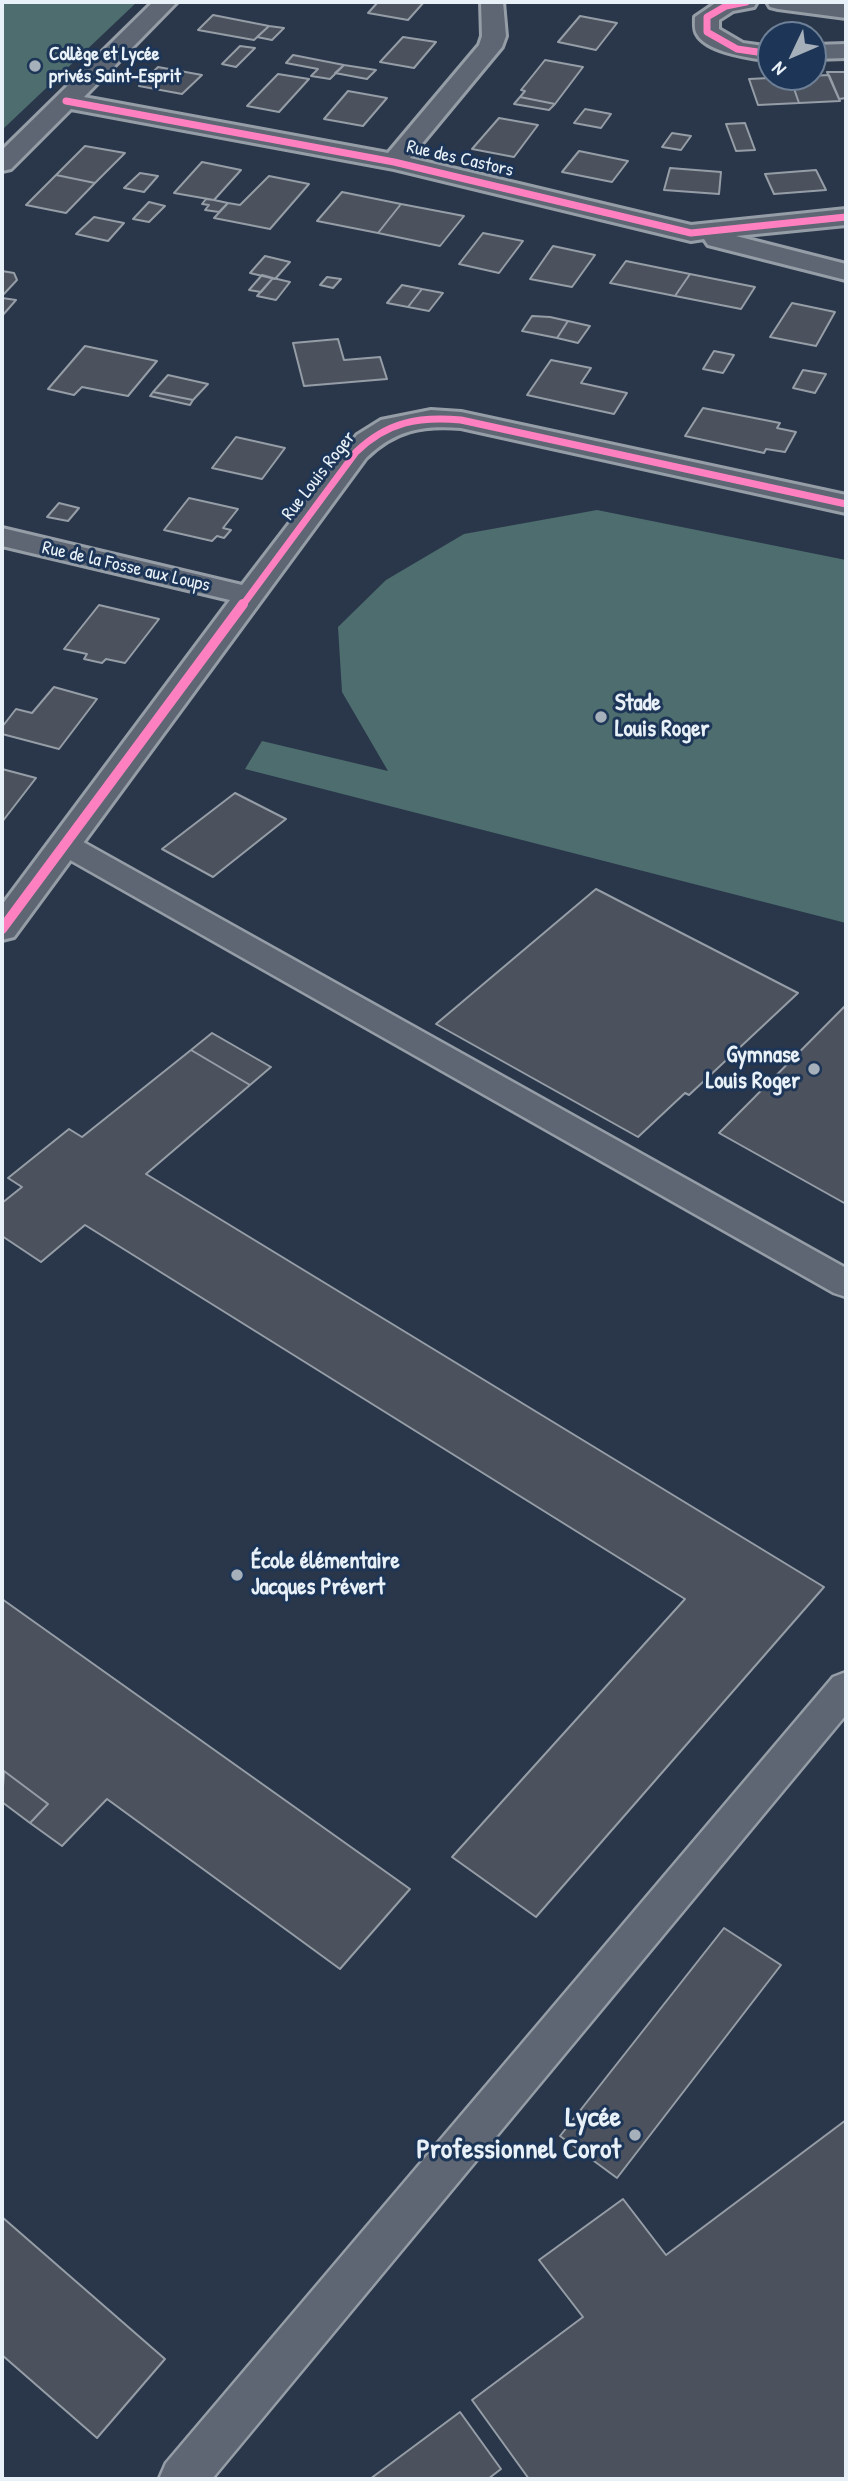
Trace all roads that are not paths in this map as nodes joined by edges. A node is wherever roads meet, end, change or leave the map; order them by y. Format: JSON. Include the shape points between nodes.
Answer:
{"nodes":[{"id":1,"x":166,"y":2,"type":"edge"},
{"id":2,"x":492,"y":2,"type":"edge"},
{"id":3,"x":746,"y":2,"type":"edge"},
{"id":4,"x":778,"y":2,"type":"edge"},
{"id":5,"x":846,"y":11,"type":"edge"},
{"id":6,"x":846,"y":51,"type":"edge"},
{"id":7,"x":757,"y":52,"type":"edge"},
{"id":8,"x":827,"y":52,"type":"edge"},
{"id":9,"x":66,"y":101,"type":"junction"},
{"id":10,"x":394,"y":162,"type":"junction"},
{"id":11,"x":2,"y":164,"type":"edge"},
{"id":12,"x":846,"y":217,"type":"edge"},
{"id":13,"x":691,"y":233,"type":"junction"},
{"id":14,"x":846,"y":272,"type":"edge"},
{"id":15,"x":846,"y":504,"type":"edge"},
{"id":16,"x":2,"y":537,"type":"edge"},
{"id":17,"x":251,"y":596,"type":"junction"},
{"id":18,"x":66,"y":845,"type":"junction"},
{"id":19,"x":2,"y":929,"type":"edge"},
{"id":20,"x":846,"y":1284,"type":"edge"},
{"id":21,"x":846,"y":1688,"type":"edge"},
{"id":22,"x":182,"y":2479,"type":"edge"}],
"edges":[{"from":1,"to":9,"type":"street"},
{"from":2,"to":10,"type":"street","via":[[494,36],[490,47]]},
{"from":3,"to":7,"type":"street","via":[[715,11],[708,17],[707,32],[737,49]]},
{"from":4,"to":5,"type":"street"},
{"from":6,"to":8,"type":"street"},
{"from":9,"to":10,"type":"street","name":"Rue des Castors"},
{"from":9,"to":11,"type":"street"},
{"from":10,"to":13,"type":"street","name":"Rue des Castors"},
{"from":12,"to":13,"type":"street","name":"Rue des Castors"},
{"from":13,"to":14,"type":"street","name":"Rue des Castors"},
{"from":15,"to":17,"type":"street","name":"Rue Louis Roger","via":[[461,420],[416,418],[394,422],[366,441]]},
{"from":16,"to":17,"type":"street","name":"Rue de la Fosse aux Loups"},
{"from":17,"to":18,"type":"street","name":"Rue Louis Roger"},
{"from":18,"to":19,"type":"street","name":"Rue Louis Roger"},
{"from":18,"to":20,"type":"lane"},
{"from":21,"to":22,"type":"lane"}]}
